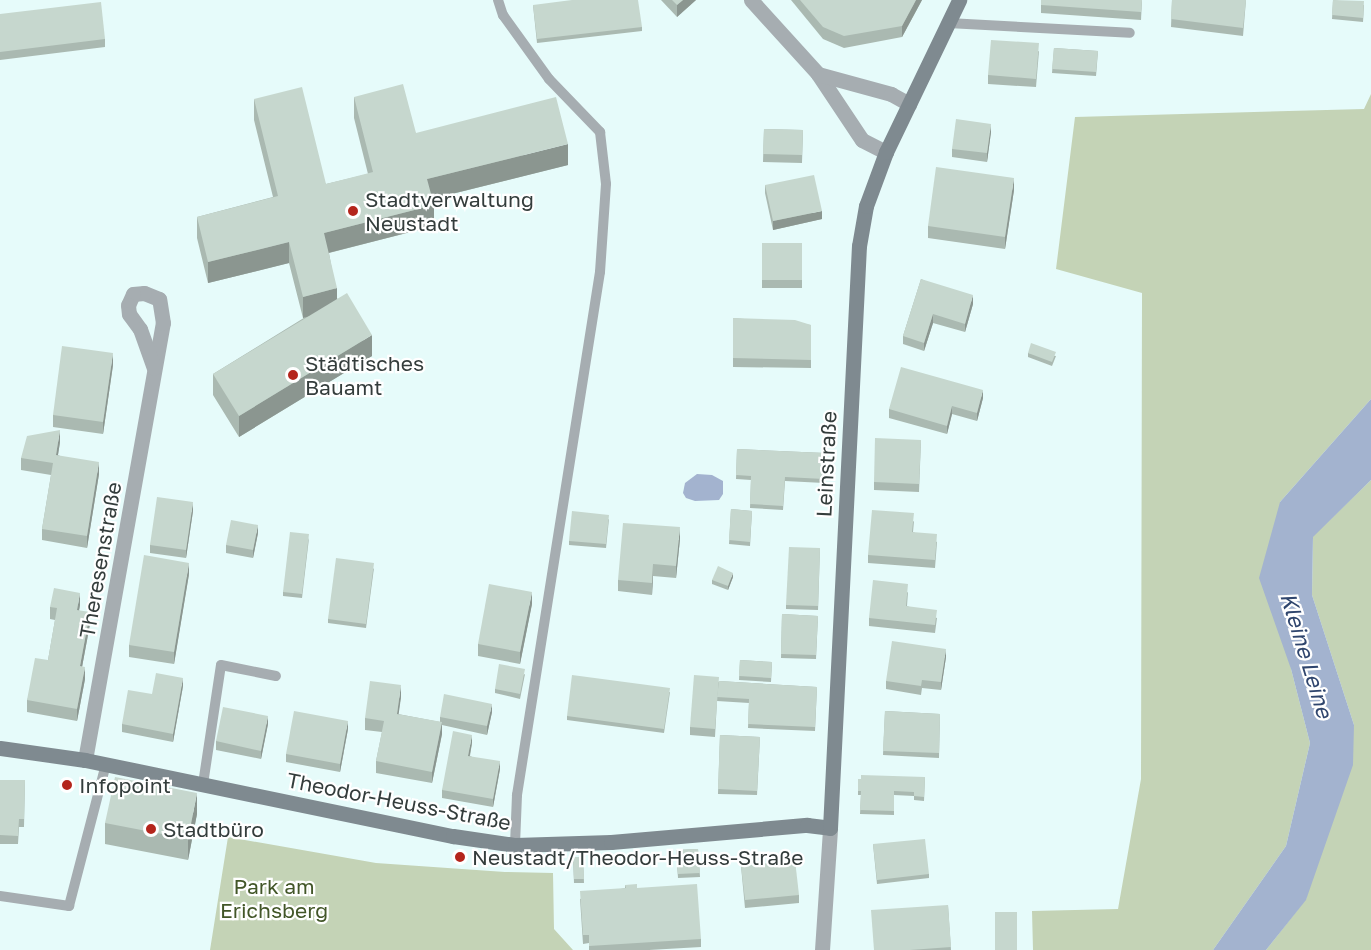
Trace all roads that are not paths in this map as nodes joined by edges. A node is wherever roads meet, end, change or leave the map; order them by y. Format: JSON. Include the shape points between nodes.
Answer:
{"nodes":[{"id":1,"x":498,"y":0,"type":"edge"},
{"id":2,"x":751,"y":0,"type":"edge"},
{"id":3,"x":958,"y":0,"type":"edge"},
{"id":4,"x":948,"y":23,"type":"junction"},
{"id":5,"x":1130,"y":33,"type":"dead end"},
{"id":6,"x":818,"y":74,"type":"junction"},
{"id":7,"x":909,"y":104,"type":"junction"},
{"id":8,"x":886,"y":152,"type":"junction"},
{"id":9,"x":154,"y":368,"type":"dead end"},
{"id":10,"x":276,"y":676,"type":"dead end"},
{"id":11,"x":0,"y":748,"type":"edge"},
{"id":12,"x":85,"y":760,"type":"junction"},
{"id":13,"x":106,"y":764,"type":"junction"},
{"id":14,"x":203,"y":784,"type":"junction"},
{"id":15,"x":830,"y":828,"type":"junction"},
{"id":16,"x":514,"y":844,"type":"junction"},
{"id":17,"x":0,"y":896,"type":"edge"},
{"id":18,"x":822,"y":950,"type":"edge"}],
"edges":[{"from":1,"to":16,"type":"lane","via":[[503,15],[549,79],[600,132],[606,184],[600,272],[517,795]]},
{"from":2,"to":6,"type":"street"},
{"from":3,"to":4,"type":"street","name":"Leinstraße"},
{"from":4,"to":5,"type":"lane"},
{"from":4,"to":7,"type":"street","name":"Leinstraße"},
{"from":6,"to":7,"type":"street","via":[[891,94]]},
{"from":6,"to":8,"type":"street","via":[[862,140]]},
{"from":7,"to":8,"type":"street","name":"Leinstraße"},
{"from":8,"to":15,"type":"street","name":"Leinstraße","via":[[866,206],[855,288]]},
{"from":9,"to":12,"type":"street","name":"Theresenstraße"},
{"from":10,"to":14,"type":"lane","via":[[221,665]]},
{"from":11,"to":12,"type":"street","name":"Theodor-Heuss-Straße"},
{"from":12,"to":13,"type":"street","name":"Theodor-Heuss-Straße"},
{"from":13,"to":14,"type":"street","name":"Theodor-Heuss-Straße"},
{"from":13,"to":17,"type":"lane","via":[[69,906]]},
{"from":14,"to":16,"type":"street","name":"Theodor-Heuss-Straße","via":[[453,836]]},
{"from":15,"to":16,"type":"street","name":"Theodor-Heuss-Straße","via":[[807,825],[611,842]]},
{"from":15,"to":18,"type":"street","name":"Leinstraße"}]}
